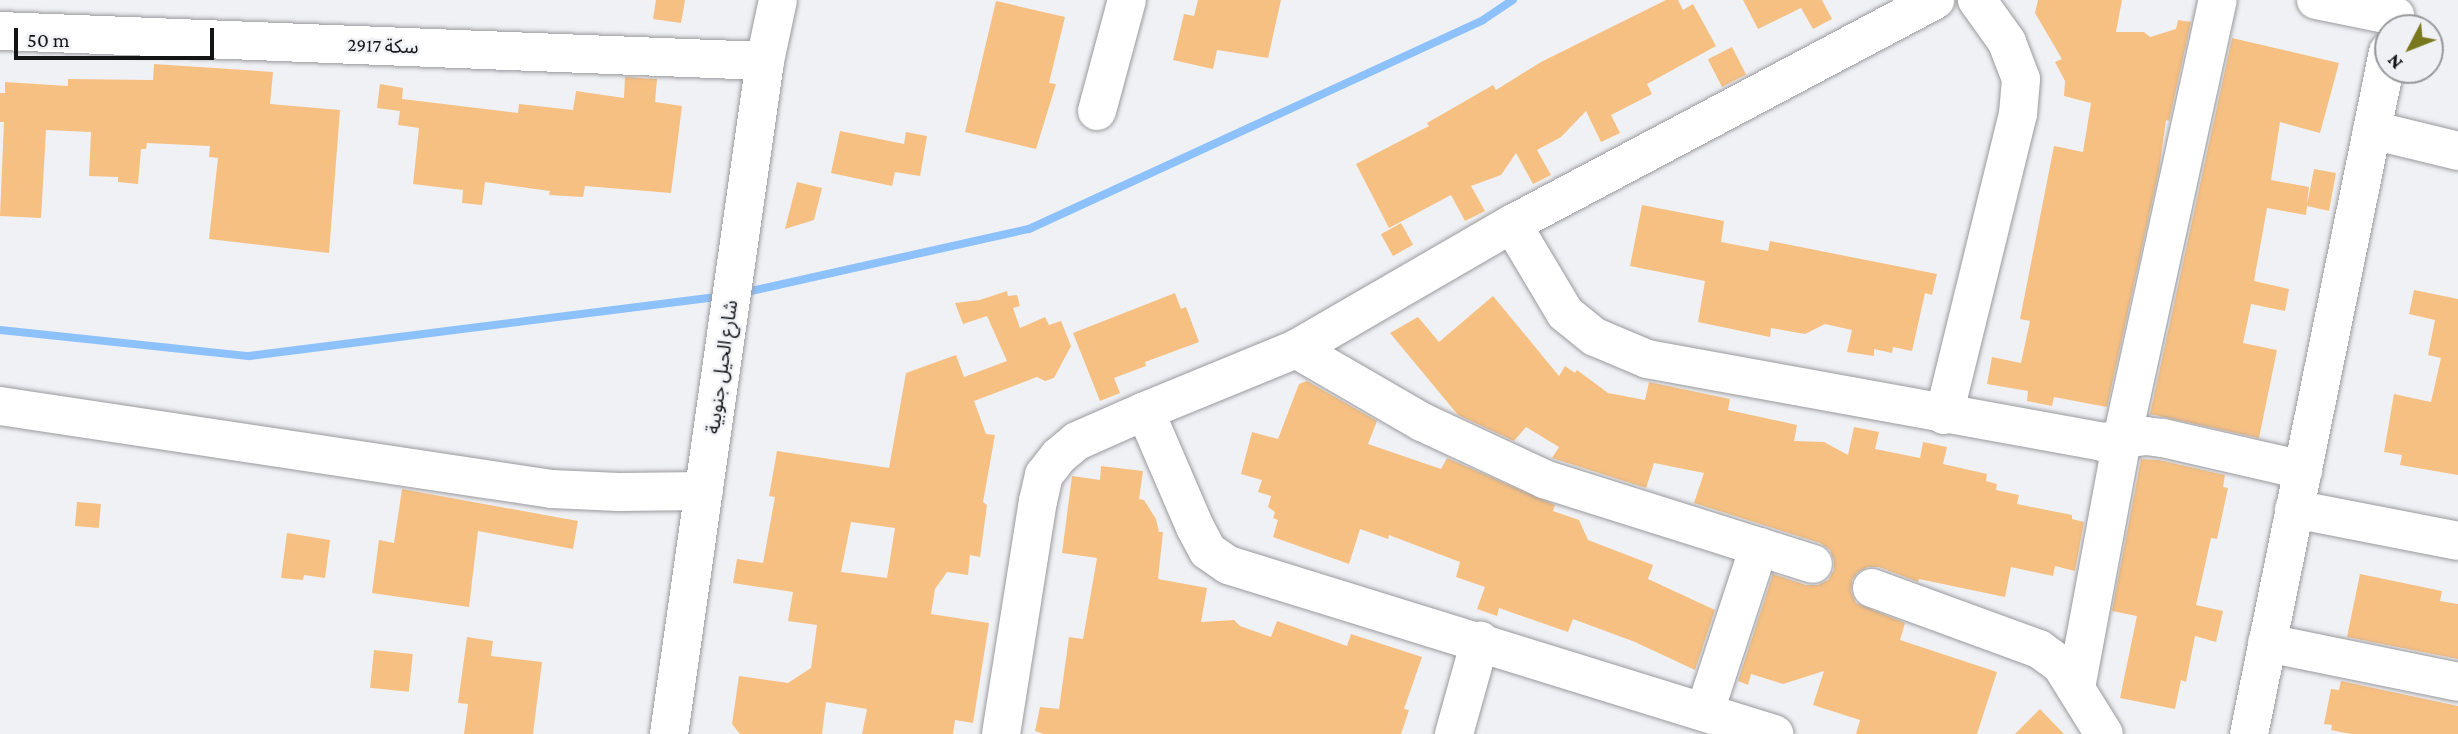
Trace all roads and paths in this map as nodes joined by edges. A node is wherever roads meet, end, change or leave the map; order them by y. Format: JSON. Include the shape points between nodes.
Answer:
{"nodes":[{"id":1,"x":778,"y":0,"type":"edge"},
{"id":2,"x":1127,"y":0,"type":"edge"},
{"id":3,"x":1935,"y":0,"type":"edge"},
{"id":4,"x":1977,"y":0,"type":"edge"},
{"id":5,"x":2218,"y":0,"type":"edge"},
{"id":6,"x":2316,"y":0,"type":"edge"},
{"id":7,"x":2374,"y":18,"type":"edge"},
{"id":8,"x":0,"y":31,"type":"edge"},
{"id":9,"x":765,"y":61,"type":"junction"},
{"id":10,"x":2382,"y":84,"type":"edge"},
{"id":11,"x":1097,"y":111,"type":"dead end"},
{"id":12,"x":2372,"y":130,"type":"junction"},
{"id":13,"x":2458,"y":150,"type":"edge"},
{"id":14,"x":1512,"y":225,"type":"junction"},
{"id":15,"x":1296,"y":349,"type":"junction"},
{"id":16,"x":0,"y":406,"type":"edge"},
{"id":17,"x":1145,"y":411,"type":"junction"},
{"id":18,"x":1944,"y":415,"type":"junction"},
{"id":19,"x":2122,"y":439,"type":"junction"},
{"id":20,"x":2303,"y":470,"type":"junction"},
{"id":21,"x":704,"y":491,"type":"junction"},
{"id":22,"x":2294,"y":509,"type":"junction"},
{"id":23,"x":2458,"y":541,"type":"edge"},
{"id":24,"x":1759,"y":547,"type":"junction"},
{"id":25,"x":1813,"y":564,"type":"dead end"},
{"id":26,"x":1872,"y":588,"type":"dead end"},
{"id":27,"x":1480,"y":641,"type":"junction"},
{"id":28,"x":2267,"y":643,"type":"junction"},
{"id":29,"x":2458,"y":682,"type":"edge"},
{"id":30,"x":2076,"y":688,"type":"junction"},
{"id":31,"x":1705,"y":711,"type":"junction"},
{"id":32,"x":669,"y":734,"type":"edge"},
{"id":33,"x":1001,"y":734,"type":"edge"},
{"id":34,"x":1454,"y":734,"type":"edge"},
{"id":35,"x":1774,"y":734,"type":"edge"},
{"id":36,"x":2104,"y":734,"type":"edge"},
{"id":37,"x":2249,"y":734,"type":"edge"}],
"edges":[{"from":1,"to":9,"type":"street","name":"شارع الحيل جنوبية"},
{"from":2,"to":11,"type":"street"},
{"from":3,"to":14,"type":"street"},
{"from":4,"to":18,"type":"street","via":[[2007,42],[2021,79],[2018,114]]},
{"from":5,"to":19,"type":"street"},
{"from":6,"to":7,"type":"street"},
{"from":8,"to":9,"type":"street","name":"سكة 2917"},
{"from":9,"to":21,"type":"street","name":"شارع الحيل جنوبية"},
{"from":10,"to":12,"type":"street"},
{"from":12,"to":13,"type":"street"},
{"from":12,"to":20,"type":"street"},
{"from":14,"to":15,"type":"street"},
{"from":14,"to":18,"type":"street","via":[[1565,313],[1595,337],[1647,359]]},
{"from":15,"to":17,"type":"street"},
{"from":15,"to":24,"type":"street","via":[[1422,422],[1544,479]]},
{"from":16,"to":21,"type":"street","via":[[552,489]]},
{"from":17,"to":27,"type":"street","via":[[1195,527],[1208,551],[1228,565]]},
{"from":17,"to":33,"type":"street","via":[[1077,441],[1044,475]]},
{"from":18,"to":19,"type":"street","via":[[2102,442]]},
{"from":19,"to":20,"type":"street","via":[[2163,438]]},
{"from":19,"to":30,"type":"street"},
{"from":20,"to":22,"type":"street"},
{"from":21,"to":32,"type":"street","name":"شارع الحيل جنوبية"},
{"from":22,"to":23,"type":"street"},
{"from":22,"to":28,"type":"street"},
{"from":24,"to":25,"type":"street"},
{"from":24,"to":31,"type":"street"},
{"from":26,"to":30,"type":"street","via":[[2039,649],[2061,665]]},
{"from":27,"to":31,"type":"street"},
{"from":27,"to":34,"type":"street"},
{"from":28,"to":29,"type":"street"},
{"from":28,"to":37,"type":"street"},
{"from":30,"to":36,"type":"street"},
{"from":31,"to":35,"type":"street"}]}
